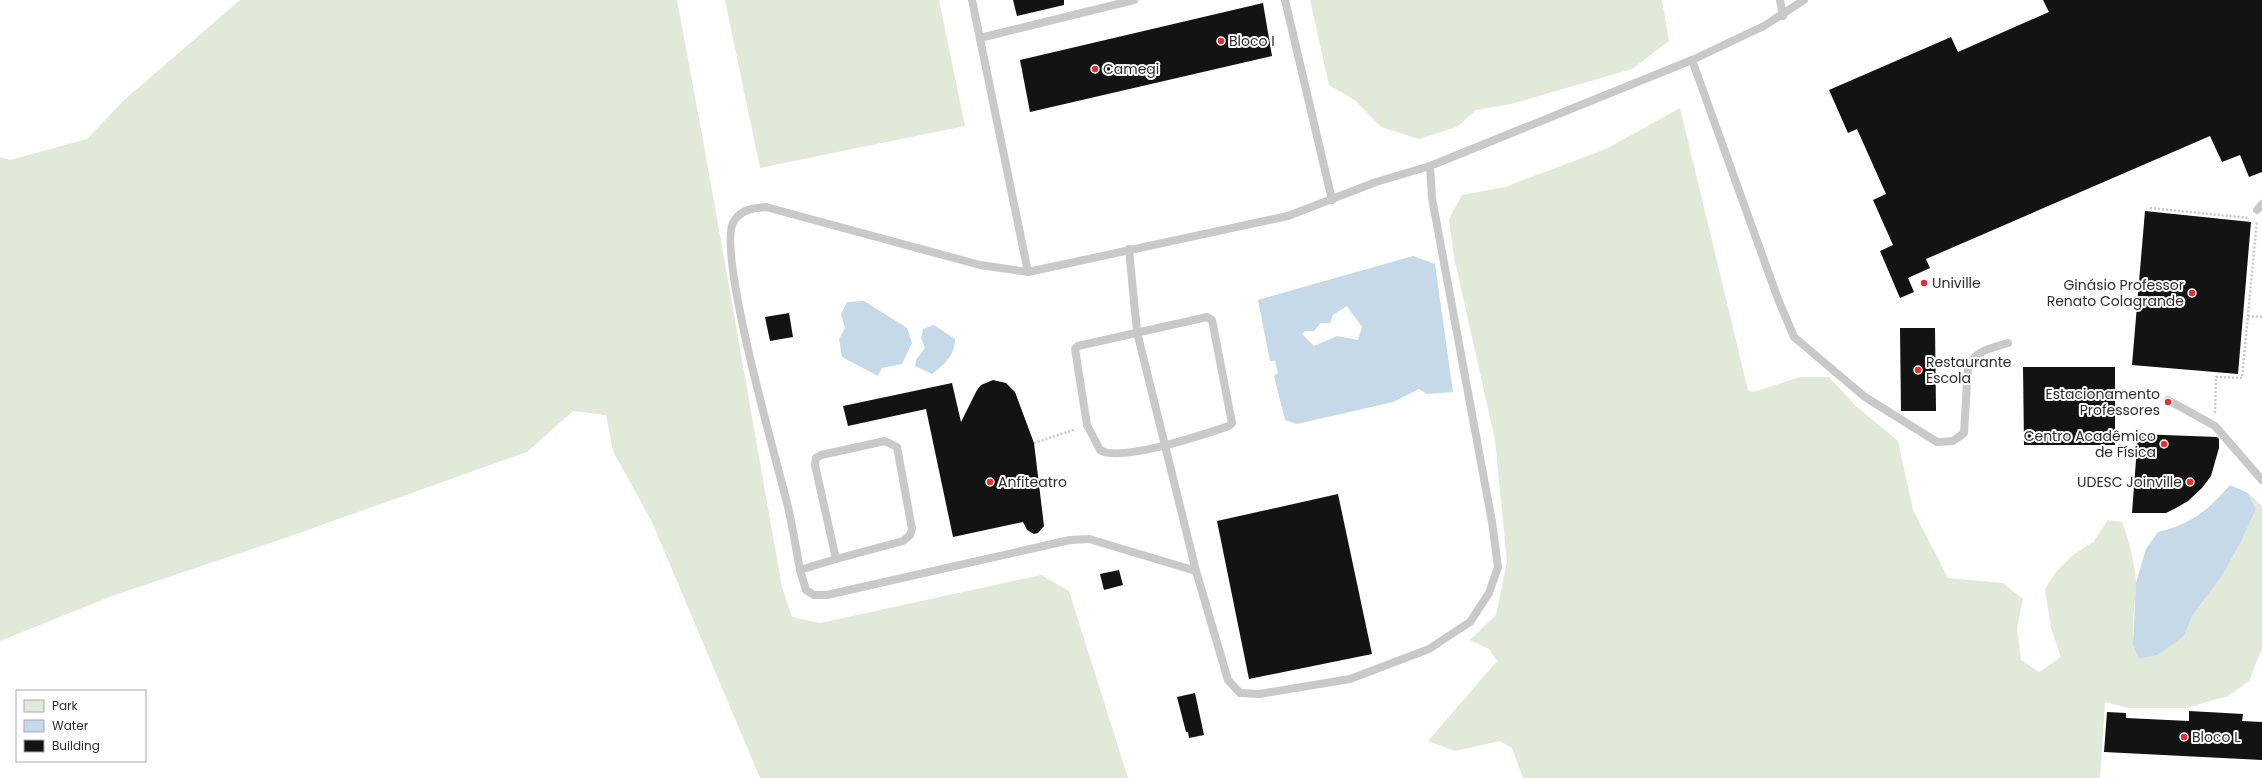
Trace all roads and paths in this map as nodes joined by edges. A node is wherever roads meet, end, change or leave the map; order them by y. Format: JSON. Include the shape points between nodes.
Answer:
{"nodes":[{"id":1,"x":972,"y":0,"type":"edge"},
{"id":2,"x":1134,"y":0,"type":"edge"},
{"id":3,"x":1284,"y":0,"type":"edge"},
{"id":4,"x":1780,"y":0,"type":"edge"},
{"id":5,"x":1804,"y":0,"type":"edge"},
{"id":6,"x":1783,"y":16,"type":"junction"},
{"id":7,"x":980,"y":38,"type":"junction"},
{"id":8,"x":1692,"y":60,"type":"junction"},
{"id":9,"x":1430,"y":166,"type":"junction"},
{"id":10,"x":1332,"y":200,"type":"junction"},
{"id":11,"x":2259,"y":207,"type":"edge"},
{"id":12,"x":2150,"y":208,"type":"dead end"},
{"id":13,"x":2257,"y":222,"type":"dead end"},
{"id":14,"x":1129,"y":249,"type":"junction"},
{"id":15,"x":1028,"y":272,"type":"junction"},
{"id":16,"x":2248,"y":316,"type":"junction"},
{"id":17,"x":2262,"y":317,"type":"edge"},
{"id":18,"x":1137,"y":332,"type":"junction"},
{"id":19,"x":2008,"y":343,"type":"dead end"},
{"id":20,"x":2168,"y":400,"type":"dead end"},
{"id":21,"x":1087,"y":426,"type":"junction"},
{"id":22,"x":2215,"y":426,"type":"junction"},
{"id":23,"x":1034,"y":443,"type":"dead end"},
{"id":24,"x":1164,"y":445,"type":"junction"},
{"id":25,"x":2262,"y":480,"type":"edge"},
{"id":26,"x":836,"y":559,"type":"junction"},
{"id":27,"x":800,"y":570,"type":"junction"},
{"id":28,"x":1196,"y":571,"type":"junction"}],
"edges":[{"from":1,"to":7,"type":"lane"},
{"from":2,"to":7,"type":"lane"},
{"from":3,"to":10,"type":"lane"},
{"from":4,"to":6,"type":"lane"},
{"from":5,"to":6,"type":"lane"},
{"from":6,"to":8,"type":"lane"},
{"from":7,"to":15,"type":"lane"},
{"from":8,"to":9,"type":"lane"},
{"from":8,"to":19,"type":"lane","via":[[1794,337],[1865,397],[1937,442],[1953,441],[1964,433],[1968,366],[1972,357]]},
{"from":9,"to":10,"type":"lane","via":[[1376,182]]},
{"from":9,"to":28,"type":"lane","via":[[1435,213],[1492,522],[1498,567],[1489,593],[1470,622],[1429,649],[1350,679],[1259,694],[1240,693],[1228,680]]},
{"from":10,"to":14,"type":"lane","via":[[1288,216]]},
{"from":11,"to":12,"type":"path","via":[[2248,218]]},
{"from":13,"to":16,"type":"path"},
{"from":14,"to":15,"type":"lane"},
{"from":14,"to":18,"type":"lane"},
{"from":15,"to":27,"type":"lane","via":[[980,265],[766,207],[747,209],[734,221],[729,240],[737,295],[764,420],[788,507]]},
{"from":16,"to":17,"type":"path"},
{"from":16,"to":22,"type":"path","via":[[2242,378],[2216,376]]},
{"from":18,"to":21,"type":"lane","via":[[1078,346],[1075,349]]},
{"from":18,"to":24,"type":"lane"},
{"from":18,"to":24,"type":"lane","via":[[1207,316],[1212,320],[1232,423]]},
{"from":20,"to":22,"type":"lane"},
{"from":21,"to":23,"type":"path"},
{"from":21,"to":24,"type":"lane","via":[[1104,453],[1128,453]]},
{"from":22,"to":25,"type":"lane"},
{"from":24,"to":28,"type":"lane"},
{"from":26,"to":26,"type":"lane","via":[[903,541],[910,535],[912,529],[897,447],[893,443],[885,441],[816,458],[815,465]]},
{"from":26,"to":27,"type":"lane"},
{"from":27,"to":28,"type":"lane","via":[[806,590],[814,594],[827,595],[1070,540],[1089,538]]}]}
